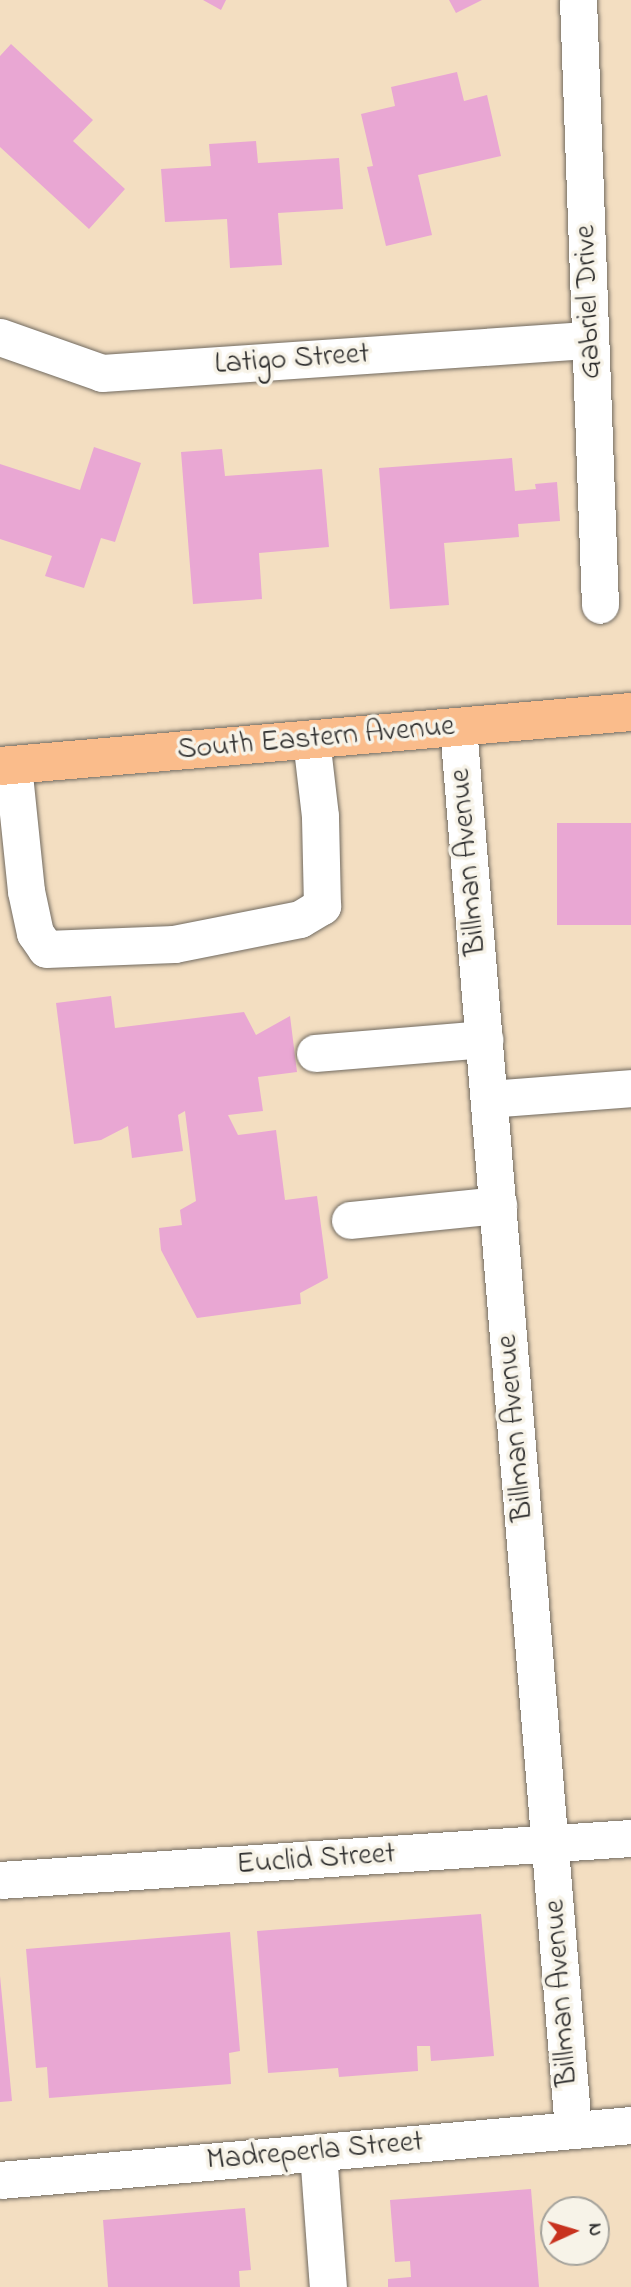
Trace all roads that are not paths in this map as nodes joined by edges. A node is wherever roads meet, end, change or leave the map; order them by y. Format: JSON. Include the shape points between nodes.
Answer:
{"nodes":[{"id":1,"x":578,"y":0,"type":"edge"},
{"id":2,"x":0,"y":337,"type":"edge"},
{"id":3,"x":590,"y":340,"type":"junction"},
{"id":4,"x":600,"y":605,"type":"dead end"},
{"id":5,"x":631,"y":712,"type":"edge"},
{"id":6,"x":458,"y":727,"type":"junction"},
{"id":7,"x":311,"y":740,"type":"junction"},
{"id":8,"x":7,"y":765,"type":"edge"},
{"id":9,"x":484,"y":1039,"type":"junction"},
{"id":10,"x":315,"y":1053,"type":"dead end"},
{"id":11,"x":631,"y":1088,"type":"edge"},
{"id":12,"x":489,"y":1099,"type":"junction"},
{"id":13,"x":498,"y":1205,"type":"junction"},
{"id":14,"x":350,"y":1220,"type":"dead end"},
{"id":15,"x":631,"y":1838,"type":"edge"},
{"id":16,"x":551,"y":1845,"type":"junction"},
{"id":17,"x":0,"y":1880,"type":"edge"},
{"id":18,"x":631,"y":2124,"type":"edge"},
{"id":19,"x":573,"y":2129,"type":"junction"},
{"id":20,"x":318,"y":2152,"type":"junction"},
{"id":21,"x":0,"y":2180,"type":"edge"},
{"id":22,"x":328,"y":2287,"type":"edge"}],
"edges":[{"from":1,"to":3,"type":"street","name":"Gabriel Drive"},
{"from":2,"to":3,"type":"street","name":"Latigo Street","via":[[102,373]]},
{"from":3,"to":4,"type":"street","name":"Gabriel Drive"},
{"from":5,"to":6,"type":"main road","name":"South Eastern Avenue"},
{"from":6,"to":7,"type":"main road","name":"South Eastern Avenue"},
{"from":6,"to":9,"type":"street","name":"Billman Avenue"},
{"from":7,"to":8,"type":"main road","name":"South Eastern Avenue"},
{"from":7,"to":8,"type":"street","via":[[319,807],[322,906],[300,919],[174,944],[46,949],[35,933],[26,891]]},
{"from":9,"to":10,"type":"street"},
{"from":9,"to":12,"type":"street","name":"Billman Avenue"},
{"from":11,"to":12,"type":"street"},
{"from":12,"to":13,"type":"street","name":"Billman Avenue"},
{"from":13,"to":14,"type":"street"},
{"from":13,"to":16,"type":"street","name":"Billman Avenue"},
{"from":15,"to":16,"type":"street","name":"Euclid Street"},
{"from":16,"to":17,"type":"street","name":"Euclid Street"},
{"from":16,"to":19,"type":"street","name":"Billman Avenue"},
{"from":18,"to":19,"type":"street","name":"Madreperla Street"},
{"from":19,"to":20,"type":"street","name":"Madreperla Street"},
{"from":20,"to":21,"type":"street","name":"Madreperla Street"},
{"from":20,"to":22,"type":"street"}]}
